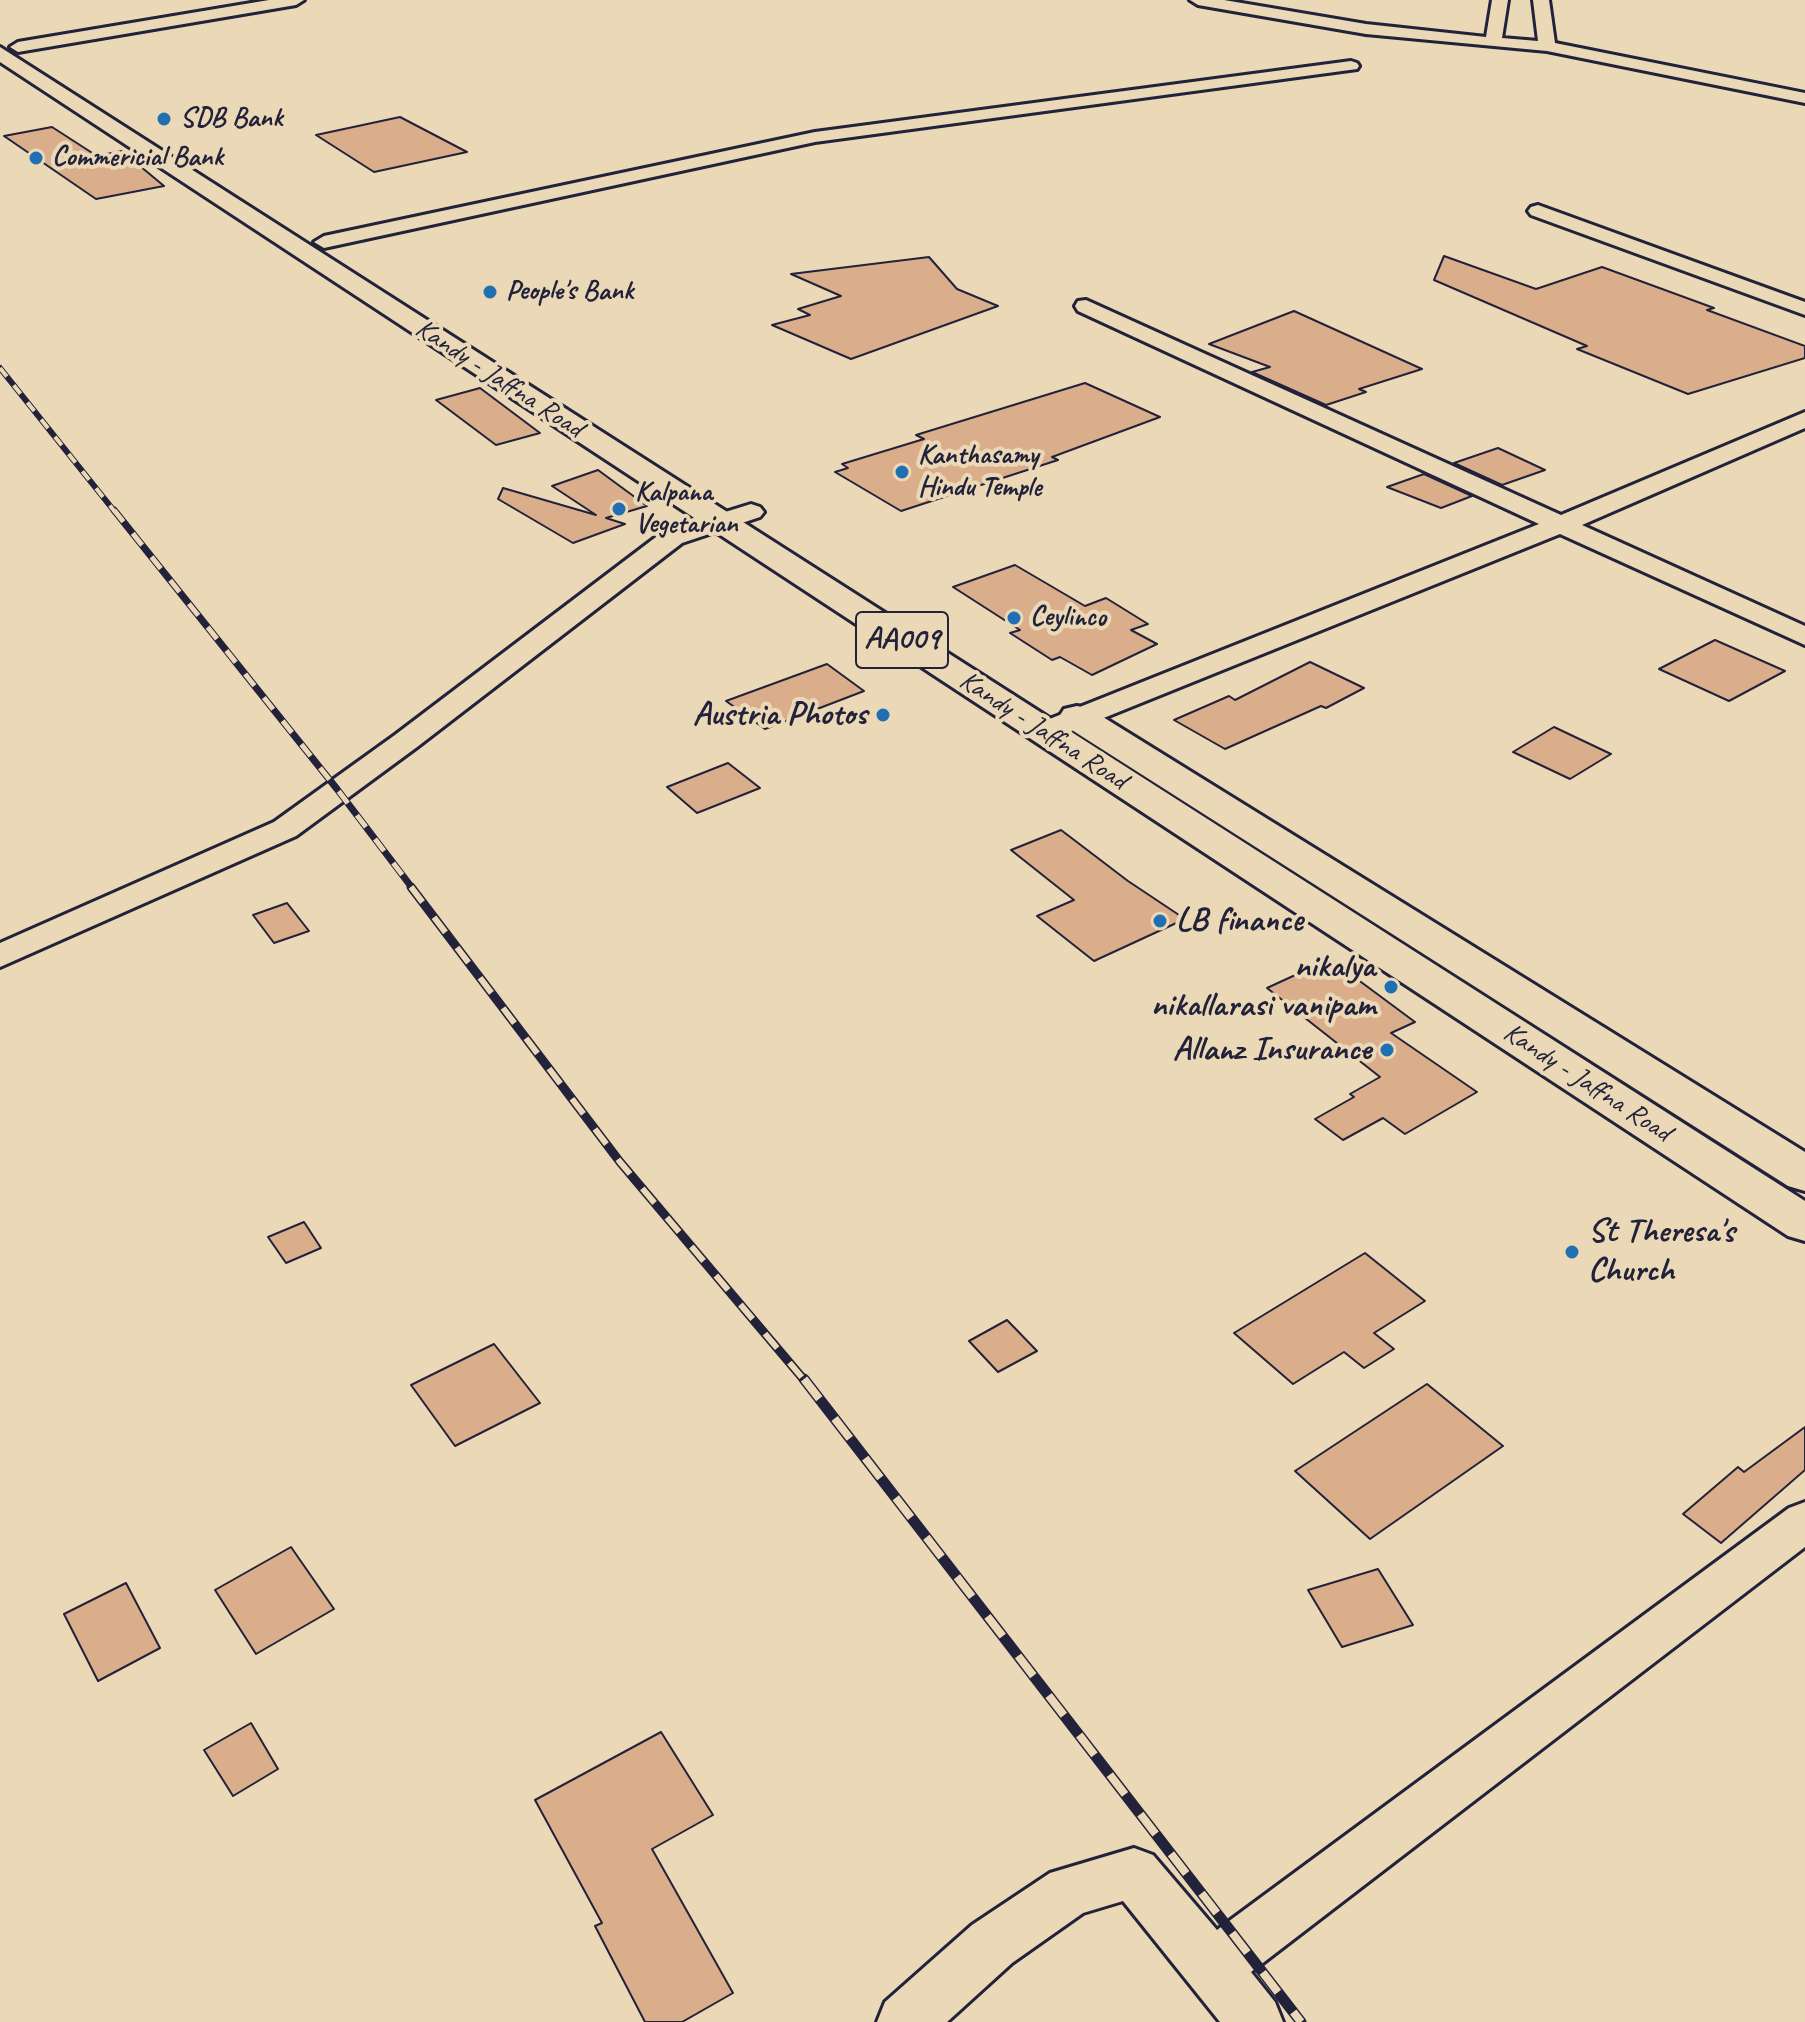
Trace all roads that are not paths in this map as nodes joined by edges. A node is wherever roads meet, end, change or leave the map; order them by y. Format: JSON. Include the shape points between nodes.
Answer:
{"nodes":[{"id":1,"x":296,"y":0,"type":"edge"},
{"id":2,"x":1198,"y":0,"type":"edge"},
{"id":3,"x":1500,"y":0,"type":"edge"},
{"id":4,"x":1541,"y":0,"type":"edge"},
{"id":5,"x":1493,"y":42,"type":"junction"},
{"id":6,"x":6,"y":45,"type":"edge"},
{"id":7,"x":1547,"y":46,"type":"junction"},
{"id":8,"x":1351,"y":66,"type":"dead end"},
{"id":9,"x":1805,"y":98,"type":"edge"},
{"id":10,"x":1538,"y":211,"type":"dead end"},
{"id":11,"x":324,"y":242,"type":"junction"},
{"id":12,"x":1086,"y":306,"type":"dead end"},
{"id":13,"x":1805,"y":309,"type":"edge"},
{"id":14,"x":1805,"y":419,"type":"edge"},
{"id":15,"x":735,"y":517,"type":"junction"},
{"id":16,"x":1559,"y":525,"type":"junction"},
{"id":17,"x":1805,"y":637,"type":"edge"},
{"id":18,"x":1077,"y":718,"type":"junction"},
{"id":19,"x":1043,"y":732,"type":"junction"},
{"id":20,"x":0,"y":956,"type":"edge"},
{"id":21,"x":1805,"y":1174,"type":"edge"},
{"id":22,"x":1805,"y":1224,"type":"edge"},
{"id":23,"x":1805,"y":1521,"type":"edge"},
{"id":24,"x":1212,"y":1967,"type":"junction"},
{"id":25,"x":905,"y":2022,"type":"edge"},
{"id":26,"x":1255,"y":2022,"type":"edge"}],
"edges":[{"from":1,"to":6,"type":"street"},
{"from":2,"to":5,"type":"street","via":[[1378,31]]},
{"from":3,"to":5,"type":"street"},
{"from":4,"to":7,"type":"street"},
{"from":5,"to":7,"type":"street"},
{"from":6,"to":11,"type":"highway","name":"Kandy - Jaffna Road","number":"AA009"},
{"from":6,"to":15,"type":"highway","name":"Kandy - Jaffna Road","number":"AA009"},
{"from":7,"to":9,"type":"street"},
{"from":8,"to":11,"type":"street","via":[[815,137]]},
{"from":10,"to":13,"type":"street"},
{"from":11,"to":15,"type":"highway","name":"Kandy - Jaffna Road","number":"AA009"},
{"from":12,"to":16,"type":"street"},
{"from":14,"to":16,"type":"street"},
{"from":15,"to":18,"type":"highway","name":"Kandy - Jaffna Road","number":"AA009"},
{"from":15,"to":19,"type":"highway","name":"Kandy - Jaffna Road","number":"AA009"},
{"from":15,"to":20,"type":"street","via":[[673,537],[285,829]]},
{"from":16,"to":17,"type":"street"},
{"from":16,"to":18,"type":"street"},
{"from":18,"to":19,"type":"street"},
{"from":18,"to":21,"type":"highway","name":"Kandy - Jaffna Road","number":"AA009"},
{"from":19,"to":22,"type":"highway","name":"Kandy - Jaffna Road","number":"AA009"},
{"from":23,"to":24,"type":"street"},
{"from":24,"to":25,"type":"street","via":[[1134,1873],[1069,1891],[992,1944]]},
{"from":24,"to":26,"type":"street"}]}
